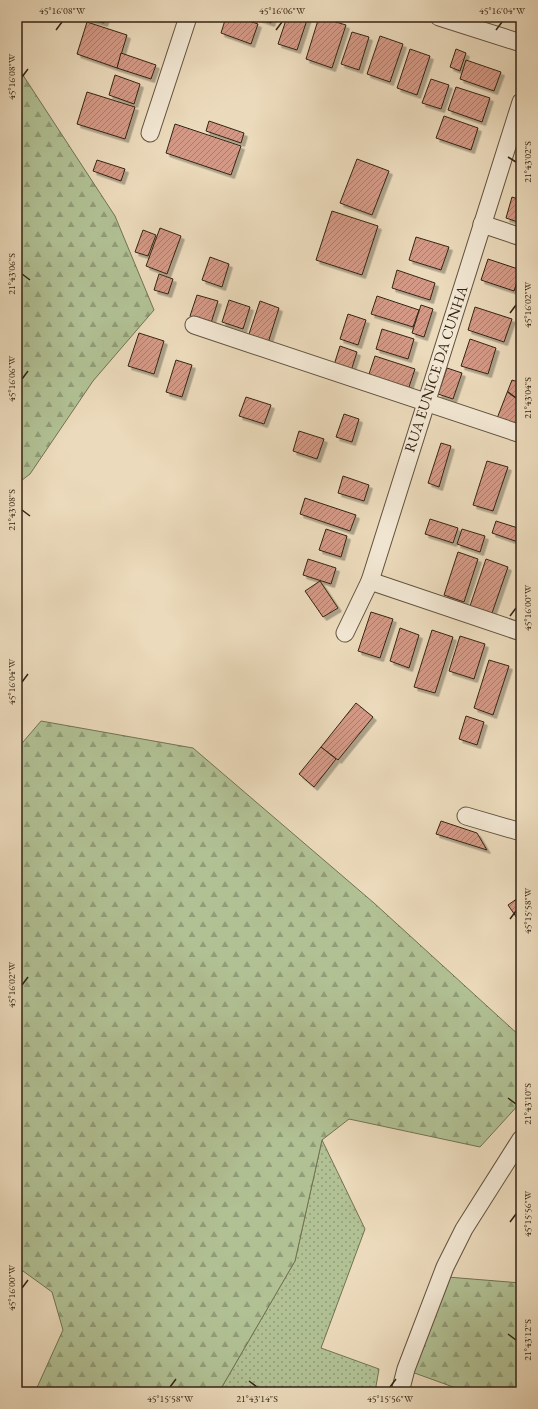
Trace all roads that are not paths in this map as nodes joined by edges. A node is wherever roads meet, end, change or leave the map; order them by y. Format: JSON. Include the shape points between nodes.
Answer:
{"nodes":[{"id":1,"x":188,"y":17,"type":"edge"},
{"id":2,"x":439,"y":17,"type":"edge"},
{"id":3,"x":521,"y":43,"type":"edge"},
{"id":4,"x":521,"y":102,"type":"edge"},
{"id":5,"x":150,"y":133,"type":"dead end"},
{"id":6,"x":482,"y":224,"type":"junction"},
{"id":7,"x":521,"y":237,"type":"edge"},
{"id":8,"x":194,"y":325,"type":"dead end"},
{"id":9,"x":426,"y":403,"type":"junction"},
{"id":10,"x":521,"y":434,"type":"edge"},
{"id":11,"x":370,"y":581,"type":"junction"},
{"id":12,"x":521,"y":632,"type":"edge"},
{"id":13,"x":345,"y":633,"type":"dead end"},
{"id":14,"x":466,"y":816,"type":"dead end"},
{"id":15,"x":521,"y":832,"type":"edge"},
{"id":16,"x":521,"y":1139,"type":"edge"},
{"id":17,"x":400,"y":1392,"type":"edge"}],
"edges":[{"from":1,"to":5,"type":"street"},
{"from":2,"to":3,"type":"street"},
{"from":4,"to":6,"type":"street","name":"RUA EUNICE DA CUNHA"},
{"from":6,"to":7,"type":"street"},
{"from":6,"to":9,"type":"street","name":"RUA EUNICE DA CUNHA"},
{"from":8,"to":9,"type":"street"},
{"from":9,"to":10,"type":"street"},
{"from":9,"to":11,"type":"street","name":"RUA EUNICE DA CUNHA"},
{"from":11,"to":12,"type":"street"},
{"from":11,"to":13,"type":"street","name":"RUA EUNICE DA CUNHA"},
{"from":14,"to":15,"type":"street"},
{"from":16,"to":17,"type":"street","via":[[464,1228],[445,1267],[406,1369]]}]}
